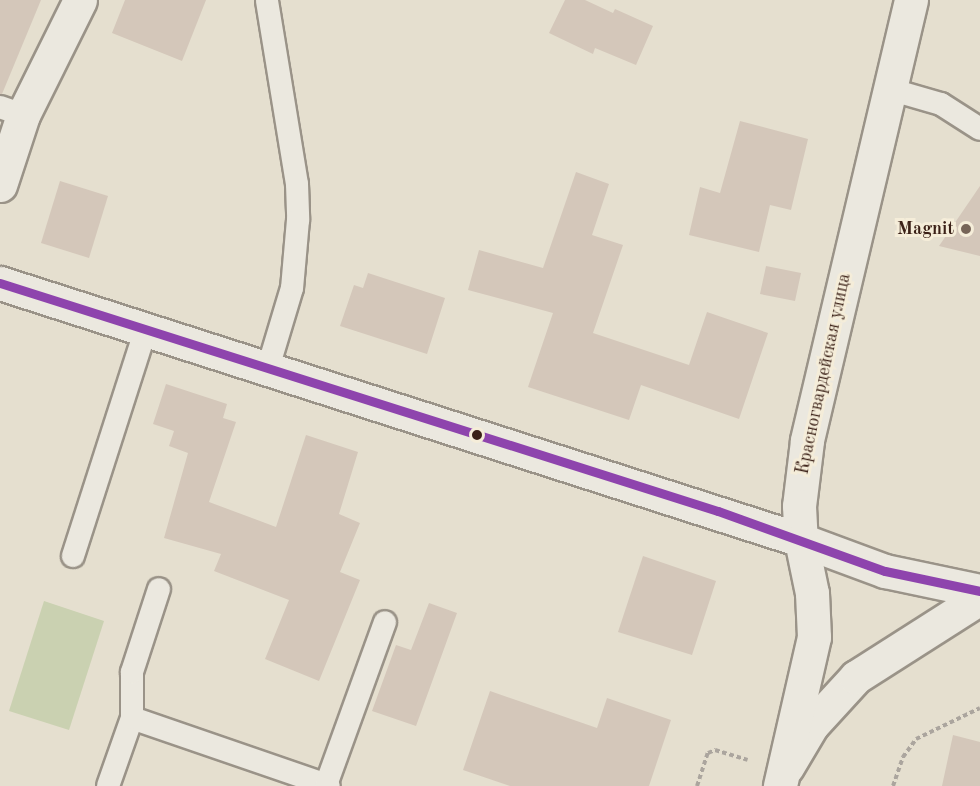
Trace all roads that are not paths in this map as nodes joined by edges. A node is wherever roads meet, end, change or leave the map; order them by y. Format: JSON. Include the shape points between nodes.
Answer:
{"nodes":[{"id":1,"x":80,"y":0,"type":"edge"},
{"id":2,"x":910,"y":0,"type":"edge"},
{"id":3,"x":267,"y":1,"type":"edge"},
{"id":4,"x":889,"y":89,"type":"junction"},
{"id":5,"x":11,"y":111,"type":"edge"},
{"id":6,"x":980,"y":129,"type":"edge"},
{"id":7,"x":0,"y":184,"type":"edge"},
{"id":8,"x":0,"y":283,"type":"edge"},
{"id":9,"x":146,"y":329,"type":"junction"},
{"id":10,"x":268,"y":368,"type":"junction"},
{"id":11,"x":801,"y":540,"type":"junction"},
{"id":12,"x":73,"y":556,"type":"dead end"},
{"id":13,"x":159,"y":589,"type":"dead end"},
{"id":14,"x":980,"y":591,"type":"edge"},
{"id":15,"x":980,"y":598,"type":"edge"},
{"id":16,"x":385,"y":621,"type":"dead end"},
{"id":17,"x":132,"y":718,"type":"junction"},
{"id":18,"x":773,"y":772,"type":"edge"},
{"id":19,"x":328,"y":785,"type":"edge"},
{"id":20,"x":108,"y":786,"type":"edge"}],
"edges":[{"from":1,"to":5,"type":"street"},
{"from":2,"to":4,"type":"street","name":"Красногвардейская улица"},
{"from":3,"to":10,"type":"lane","via":[[297,184],[298,220],[292,288]]},
{"from":4,"to":6,"type":"lane","via":[[941,104]]},
{"from":4,"to":11,"type":"street","name":"Красногвардейская улица","via":[[807,441],[800,506]]},
{"from":5,"to":7,"type":"street"},
{"from":8,"to":9,"type":"street"},
{"from":9,"to":10,"type":"street"},
{"from":9,"to":12,"type":"lane"},
{"from":10,"to":11,"type":"street"},
{"from":11,"to":14,"type":"street","via":[[885,571]]},
{"from":11,"to":18,"type":"street","name":"Красногвардейская улица","via":[[812,593],[814,637]]},
{"from":13,"to":17,"type":"lane","via":[[132,672]]},
{"from":15,"to":18,"type":"street","via":[[856,677]]},
{"from":16,"to":19,"type":"lane"},
{"from":17,"to":19,"type":"lane"},
{"from":17,"to":20,"type":"lane"}]}
